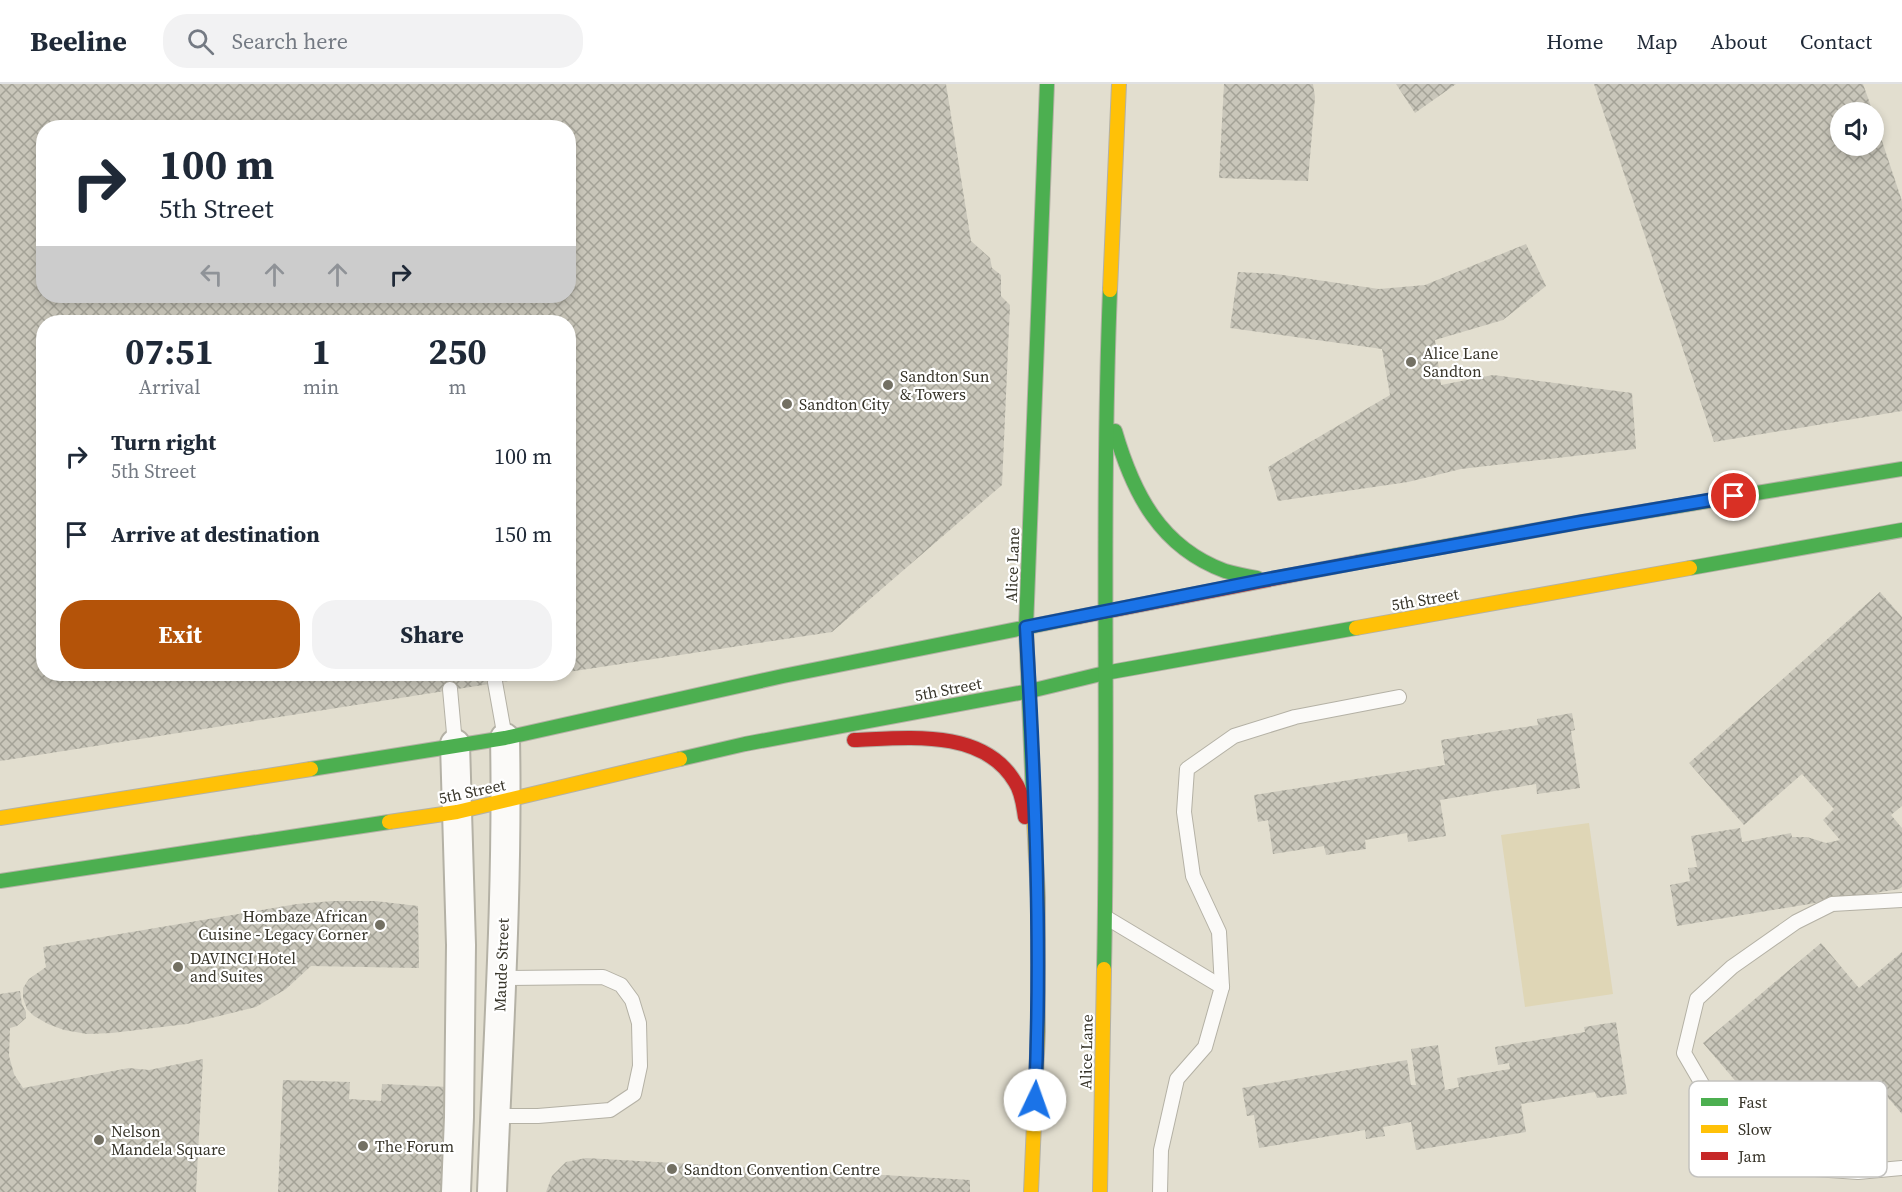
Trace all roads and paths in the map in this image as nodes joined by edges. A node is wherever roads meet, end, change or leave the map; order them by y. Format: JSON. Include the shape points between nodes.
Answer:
{"nodes":[{"id":1,"x":1047,"y":84,"type":"edge"},
{"id":2,"x":1119,"y":84,"type":"edge"},
{"id":3,"x":1106,"y":397,"type":"junction"},
{"id":4,"x":1902,"y":469,"type":"edge"},
{"id":5,"x":1902,"y":530,"type":"edge"},
{"id":6,"x":1263,"y":580,"type":"junction"},
{"id":7,"x":1106,"y":611,"type":"junction"},
{"id":8,"x":1026,"y":627,"type":"junction"},
{"id":9,"x":1105,"y":673,"type":"junction"},
{"id":10,"x":495,"y":682,"type":"dead end"},
{"id":11,"x":450,"y":689,"type":"dead end"},
{"id":12,"x":1030,"y":691,"type":"junction"},
{"id":13,"x":1399,"y":697,"type":"dead end"},
{"id":14,"x":505,"y":738,"type":"junction"},
{"id":15,"x":455,"y":744,"type":"junction"},
{"id":16,"x":745,"y":744,"type":"junction"},
{"id":17,"x":506,"y":801,"type":"junction"},
{"id":18,"x":457,"y":812,"type":"junction"},
{"id":19,"x":0,"y":818,"type":"edge"},
{"id":20,"x":0,"y":881,"type":"edge"},
{"id":21,"x":1038,"y":898,"type":"junction"},
{"id":22,"x":1902,"y":900,"type":"edge"},
{"id":23,"x":1106,"y":917,"type":"junction"},
{"id":24,"x":501,"y":978,"type":"junction"},
{"id":25,"x":1222,"y":987,"type":"junction"},
{"id":26,"x":1700,"y":1081,"type":"edge"},
{"id":27,"x":495,"y":1116,"type":"junction"},
{"id":28,"x":1902,"y":1168,"type":"edge"},
{"id":29,"x":1887,"y":1169,"type":"edge"},
{"id":30,"x":456,"y":1192,"type":"edge"},
{"id":31,"x":492,"y":1192,"type":"edge"},
{"id":32,"x":1031,"y":1192,"type":"edge"},
{"id":33,"x":1100,"y":1192,"type":"edge"},
{"id":34,"x":1160,"y":1192,"type":"edge"}],
"edges":[{"from":1,"to":8,"type":"street","name":"Alice Lane"},
{"from":2,"to":3,"type":"street","name":"Alice Lane"},
{"from":3,"to":6,"type":"street","via":[[1123,461],[1143,504],[1166,531],[1189,552],[1221,569]]},
{"from":3,"to":7,"type":"street","name":"Alice Lane"},
{"from":4,"to":6,"type":"street"},
{"from":5,"to":9,"type":"street","name":"5th Street"},
{"from":6,"to":7,"type":"street"},
{"from":7,"to":8,"type":"street"},
{"from":7,"to":9,"type":"street","name":"Alice Lane"},
{"from":8,"to":12,"type":"street","name":"Alice Lane"},
{"from":8,"to":14,"type":"street"},
{"from":9,"to":12,"type":"street","name":"5th Street"},
{"from":9,"to":23,"type":"street","name":"Alice Lane"},
{"from":10,"to":14,"type":"lane"},
{"from":11,"to":15,"type":"lane"},
{"from":12,"to":16,"type":"street","name":"5th Street"},
{"from":12,"to":21,"type":"street","name":"Alice Lane"},
{"from":13,"to":25,"type":"lane","via":[[1295,717],[1234,736],[1187,769],[1184,812],[1193,876],[1219,932]]},
{"from":14,"to":15,"type":"street"},
{"from":14,"to":17,"type":"street","name":"Maude Street"},
{"from":15,"to":18,"type":"street"},
{"from":15,"to":19,"type":"street"},
{"from":16,"to":17,"type":"street","name":"5th Street"},
{"from":16,"to":21,"type":"street","via":[[934,739],[983,751],[1009,772],[1021,795],[1031,876]]},
{"from":17,"to":18,"type":"street","name":"5th Street"},
{"from":17,"to":24,"type":"street","name":"Maude Street"},
{"from":18,"to":20,"type":"street","name":"5th Street"},
{"from":18,"to":30,"type":"street","via":[[461,945]]},
{"from":21,"to":32,"type":"street","name":"Alice Lane","via":[[1038,1031]]},
{"from":22,"to":26,"type":"lane","via":[[1832,904],[1796,922],[1732,967],[1697,999],[1684,1053]]},
{"from":23,"to":25,"type":"lane"},
{"from":23,"to":33,"type":"street","name":"Alice Lane"},
{"from":24,"to":27,"type":"street","name":"Maude Street"},
{"from":24,"to":27,"type":"lane","via":[[603,977],[621,985],[632,1000],[639,1023],[640,1066],[634,1094],[610,1110]]},
{"from":25,"to":34,"type":"lane","via":[[1205,1047],[1177,1079],[1161,1150]]},
{"from":27,"to":31,"type":"street","name":"Maude Street"},
{"from":28,"to":29,"type":"lane"}]}
